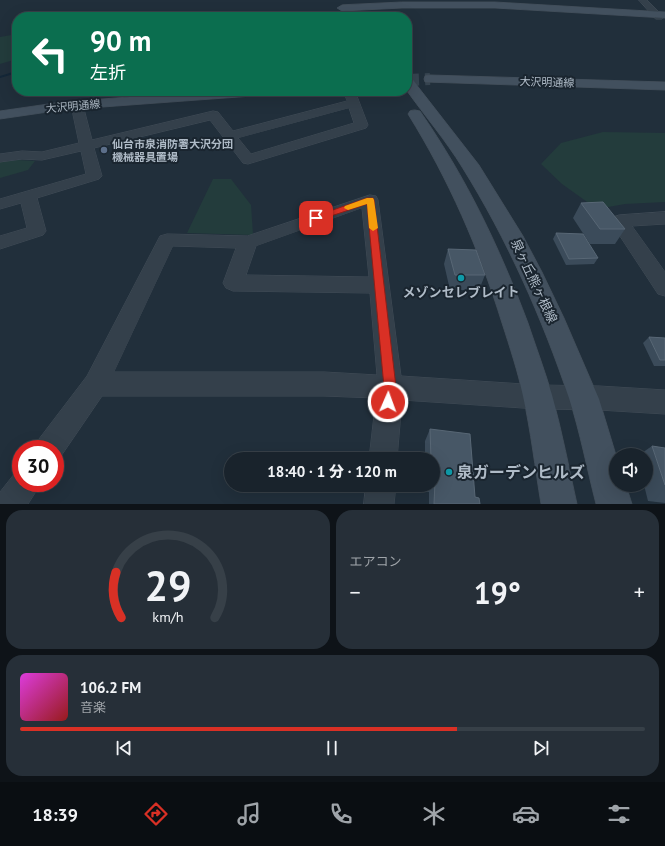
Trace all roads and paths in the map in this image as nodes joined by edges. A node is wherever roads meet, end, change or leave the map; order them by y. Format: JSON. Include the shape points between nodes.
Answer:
{"nodes":[{"id":1,"x":644,"y":0,"type":"edge"},
{"id":2,"x":347,"y":9,"type":"edge"},
{"id":3,"x":662,"y":16,"type":"edge"},
{"id":4,"x":418,"y":80,"type":"edge"},
{"id":5,"x":665,"y":86,"type":"edge"},
{"id":6,"x":198,"y":96,"type":"edge"},
{"id":7,"x":402,"y":96,"type":"edge"},
{"id":8,"x":352,"y":97,"type":"edge"},
{"id":9,"x":77,"y":105,"type":"junction"},
{"id":10,"x":0,"y":115,"type":"edge"},
{"id":11,"x":230,"y":136,"type":"junction"},
{"id":12,"x":87,"y":145,"type":"junction"},
{"id":13,"x":0,"y":158,"type":"edge"},
{"id":14,"x":28,"y":196,"type":"junction"},
{"id":15,"x":0,"y":204,"type":"edge"},
{"id":16,"x":665,"y":218,"type":"edge"},
{"id":17,"x":248,"y":242,"type":"junction"},
{"id":18,"x":0,"y":243,"type":"edge"},
{"id":19,"x":380,"y":285,"type":"junction"},
{"id":20,"x":665,"y":288,"type":"edge"},
{"id":21,"x":96,"y":384,"type":"junction"},
{"id":22,"x":390,"y":387,"type":"junction"},
{"id":23,"x":538,"y":397,"type":"junction"},
{"id":24,"x":584,"y":399,"type":"junction"},
{"id":25,"x":665,"y":402,"type":"edge"},
{"id":26,"x":56,"y":440,"type":"edge"},
{"id":27,"x":384,"y":452,"type":"edge"},
{"id":28,"x":19,"y":492,"type":"edge"},
{"id":29,"x":380,"y":492,"type":"edge"},
{"id":30,"x":10,"y":504,"type":"edge"},
{"id":31,"x":379,"y":504,"type":"edge"},
{"id":32,"x":559,"y":504,"type":"edge"},
{"id":33,"x":614,"y":504,"type":"edge"}],
"edges":[{"from":1,"to":3,"type":"street"},
{"from":2,"to":3,"type":"street","via":[[489,7]]},
{"from":4,"to":5,"type":"street","name":"大沢明通線"},
{"from":4,"to":24,"type":"street","name":"泉ヶ丘熊ヶ根線","via":[[512,236],[551,318]]},
{"from":6,"to":9,"type":"street","name":"大沢明通線"},
{"from":7,"to":23,"type":"street","via":[[452,173],[488,249]]},
{"from":8,"to":11,"type":"street"},
{"from":8,"to":11,"type":"street","via":[[361,125],[248,160]]},
{"from":9,"to":10,"type":"street","name":"大沢明通線"},
{"from":9,"to":12,"type":"street"},
{"from":11,"to":12,"type":"street","via":[[213,115]]},
{"from":12,"to":13,"type":"street","via":[[42,156]]},
{"from":12,"to":14,"type":"street","via":[[94,176]]},
{"from":14,"to":15,"type":"street"},
{"from":14,"to":18,"type":"street","via":[[37,231]]},
{"from":16,"to":20,"type":"street","via":[[619,221]]},
{"from":17,"to":19,"type":"street","via":[[233,283]]},
{"from":17,"to":19,"type":"street","via":[[370,200]]},
{"from":17,"to":21,"type":"street","via":[[167,240]]},
{"from":19,"to":22,"type":"street"},
{"from":21,"to":22,"type":"street","via":[[316,384]]},
{"from":21,"to":26,"type":"street"},
{"from":22,"to":23,"type":"street"},
{"from":22,"to":27,"type":"street"},
{"from":23,"to":24,"type":"street"},
{"from":23,"to":32,"type":"street"},
{"from":24,"to":25,"type":"street"},
{"from":24,"to":33,"type":"street","name":"泉ヶ丘熊ヶ根線"},
{"from":28,"to":30,"type":"street"},
{"from":29,"to":31,"type":"street"}]}
